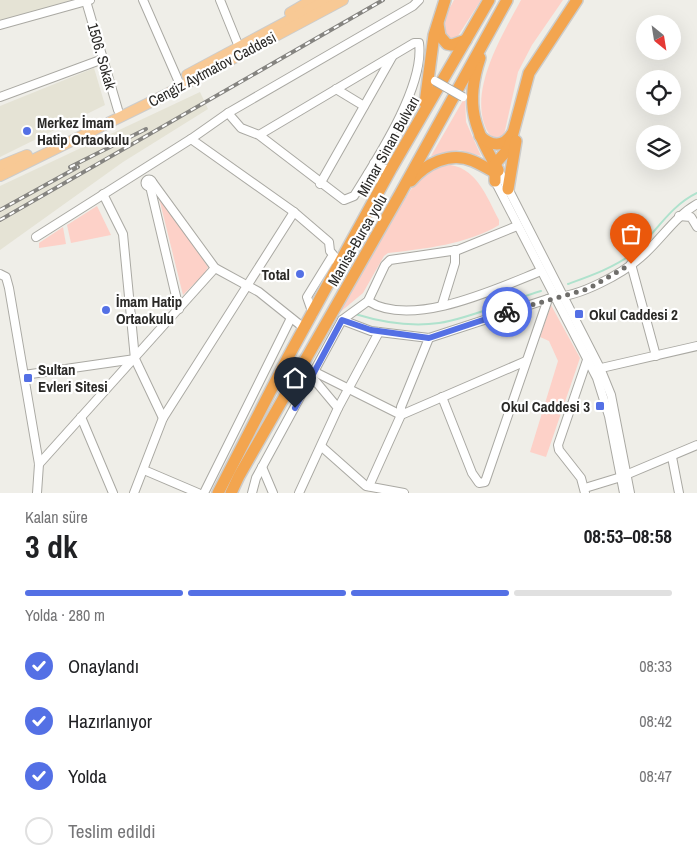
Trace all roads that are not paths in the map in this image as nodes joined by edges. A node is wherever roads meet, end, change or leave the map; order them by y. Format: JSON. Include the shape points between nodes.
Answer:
{"nodes":[{"id":1,"x":143,"y":0,"type":"edge"},
{"id":2,"x":220,"y":0,"type":"edge"},
{"id":3,"x":343,"y":0,"type":"edge"},
{"id":4,"x":418,"y":0,"type":"edge"},
{"id":5,"x":444,"y":0,"type":"edge"},
{"id":6,"x":489,"y":0,"type":"edge"},
{"id":7,"x":507,"y":0,"type":"edge"},
{"id":8,"x":577,"y":0,"type":"edge"},
{"id":9,"x":88,"y":1,"type":"edge"},
{"id":10,"x":320,"y":1,"type":"edge"},
{"id":11,"x":300,"y":3,"type":"edge"},
{"id":12,"x":438,"y":17,"type":"junction"},
{"id":13,"x":0,"y":25,"type":"edge"},
{"id":14,"x":490,"y":30,"type":"junction"},
{"id":15,"x":253,"y":39,"type":"junction"},
{"id":16,"x":466,"y":40,"type":"junction"},
{"id":17,"x":239,"y":47,"type":"junction"},
{"id":18,"x":393,"y":55,"type":"junction"},
{"id":19,"x":103,"y":59,"type":"junction"},
{"id":20,"x":178,"y":80,"type":"junction"},
{"id":21,"x":435,"y":81,"type":"dead end"},
{"id":22,"x":336,"y":89,"type":"junction"},
{"id":23,"x":464,"y":97,"type":"dead end"},
{"id":24,"x":0,"y":98,"type":"edge"},
{"id":25,"x":364,"y":106,"type":"junction"},
{"id":26,"x":118,"y":110,"type":"junction"},
{"id":27,"x":423,"y":112,"type":"junction"},
{"id":28,"x":228,"y":113,"type":"junction"},
{"id":29,"x":516,"y":127,"type":"junction"},
{"id":30,"x":259,"y":135,"type":"junction"},
{"id":31,"x":479,"y":135,"type":"junction"},
{"id":32,"x":191,"y":139,"type":"junction"},
{"id":33,"x":374,"y":163,"type":"junction"},
{"id":34,"x":0,"y":166,"type":"edge"},
{"id":35,"x":391,"y":169,"type":"junction"},
{"id":36,"x":493,"y":171,"type":"junction"},
{"id":37,"x":140,"y":173,"type":"junction"},
{"id":38,"x":368,"y":174,"type":"junction"},
{"id":39,"x":0,"y":176,"type":"edge"},
{"id":40,"x":150,"y":183,"type":"junction"},
{"id":41,"x":320,"y":184,"type":"junction"},
{"id":42,"x":384,"y":184,"type":"junction"},
{"id":43,"x":508,"y":189,"type":"junction"},
{"id":44,"x":102,"y":194,"type":"junction"},
{"id":45,"x":400,"y":194,"type":"junction"},
{"id":46,"x":697,"y":204,"type":"edge"},
{"id":47,"x":294,"y":212,"type":"junction"},
{"id":48,"x":680,"y":216,"type":"junction"},
{"id":49,"x":518,"y":226,"type":"junction"},
{"id":50,"x":697,"y":227,"type":"edge"},
{"id":51,"x":36,"y":237,"type":"dead end"},
{"id":52,"x":455,"y":250,"type":"junction"},
{"id":53,"x":340,"y":263,"type":"junction"},
{"id":54,"x":631,"y":264,"type":"junction"},
{"id":55,"x":215,"y":268,"type":"junction"},
{"id":56,"x":541,"y":271,"type":"junction"},
{"id":57,"x":0,"y":274,"type":"edge"},
{"id":58,"x":248,"y":286,"type":"junction"},
{"id":59,"x":564,"y":297,"type":"junction"},
{"id":60,"x":551,"y":298,"type":"junction"},
{"id":61,"x":368,"y":302,"type":"junction"},
{"id":62,"x":442,"y":305,"type":"junction"},
{"id":63,"x":179,"y":308,"type":"junction"},
{"id":64,"x":291,"y":318,"type":"junction"},
{"id":65,"x":342,"y":320,"type":"junction"},
{"id":66,"x":304,"y":328,"type":"junction"},
{"id":67,"x":379,"y":332,"type":"junction"},
{"id":68,"x":429,"y":338,"type":"junction"},
{"id":69,"x":697,"y":346,"type":"edge"},
{"id":70,"x":656,"y":356,"type":"junction"},
{"id":71,"x":135,"y":359,"type":"junction"},
{"id":72,"x":587,"y":360,"type":"junction"},
{"id":73,"x":526,"y":361,"type":"junction"},
{"id":74,"x":596,"y":369,"type":"junction"},
{"id":75,"x":24,"y":375,"type":"junction"},
{"id":76,"x":313,"y":375,"type":"junction"},
{"id":77,"x":349,"y":389,"type":"junction"},
{"id":78,"x":442,"y":397,"type":"junction"},
{"id":79,"x":338,"y":408,"type":"junction"},
{"id":80,"x":401,"y":415,"type":"junction"},
{"id":81,"x":81,"y":417,"type":"junction"},
{"id":82,"x":163,"y":418,"type":"junction"},
{"id":83,"x":697,"y":445,"type":"edge"},
{"id":84,"x":322,"y":446,"type":"junction"},
{"id":85,"x":672,"y":457,"type":"junction"},
{"id":86,"x":39,"y":464,"type":"junction"},
{"id":87,"x":262,"y":467,"type":"junction"},
{"id":88,"x":144,"y":470,"type":"junction"},
{"id":89,"x":623,"y":476,"type":"junction"},
{"id":90,"x":369,"y":486,"type":"junction"},
{"id":91,"x":585,"y":490,"type":"edge"},
{"id":92,"x":37,"y":493,"type":"edge"},
{"id":93,"x":113,"y":493,"type":"edge"},
{"id":94,"x":134,"y":493,"type":"edge"},
{"id":95,"x":198,"y":493,"type":"edge"},
{"id":96,"x":204,"y":493,"type":"edge"},
{"id":97,"x":218,"y":493,"type":"edge"},
{"id":98,"x":231,"y":493,"type":"edge"},
{"id":99,"x":252,"y":493,"type":"edge"},
{"id":100,"x":272,"y":493,"type":"edge"},
{"id":101,"x":299,"y":493,"type":"edge"},
{"id":102,"x":404,"y":493,"type":"edge"},
{"id":103,"x":624,"y":493,"type":"edge"},
{"id":104,"x":630,"y":493,"type":"edge"},
{"id":105,"x":680,"y":493,"type":"edge"}],
"edges":[{"from":1,"to":20,"type":"street"},
{"from":2,"to":17,"type":"street"},
{"from":3,"to":39,"type":"main road","name":"Cengiz Aytmatov Caddesi","via":[[163,96]]},
{"from":4,"to":28,"type":"street","via":[[413,6]]},
{"from":5,"to":12,"type":"highway"},
{"from":6,"to":16,"type":"highway","name":"Mimar Sinan Bulvarı"},
{"from":7,"to":14,"type":"highway","name":"Manisa-Bursa yolu"},
{"from":8,"to":29,"type":"highway","via":[[528,73]]},
{"from":9,"to":13,"type":"street"},
{"from":9,"to":19,"type":"street","name":"1506. Sokak"},
{"from":10,"to":11,"type":"main road"},
{"from":10,"to":15,"type":"main road","name":"Cengiz Aytmatov Caddesi"},
{"from":11,"to":15,"type":"main road"},
{"from":12,"to":16,"type":"highway","via":[[440,36],[446,44]]},
{"from":12,"to":27,"type":"highway"},
{"from":14,"to":31,"type":"highway","via":[[477,69],[472,100]]},
{"from":14,"to":45,"type":"highway","name":"Manisa-Bursa yolu"},
{"from":15,"to":17,"type":"main road","name":"Cengiz Aytmatov Caddesi"},
{"from":16,"to":27,"type":"highway","name":"Mimar Sinan Bulvarı"},
{"from":17,"to":20,"type":"main road","name":"Cengiz Aytmatov Caddesi"},
{"from":18,"to":22,"type":"street"},
{"from":18,"to":25,"type":"street"},
{"from":18,"to":33,"type":"street","via":[[419,43],[414,86]]},
{"from":19,"to":24,"type":"street"},
{"from":19,"to":26,"type":"street","name":"1506. Sokak"},
{"from":20,"to":26,"type":"main road","name":"Cengiz Aytmatov Caddesi"},
{"from":21,"to":23,"type":"street","bridge":true},
{"from":22,"to":25,"type":"street"},
{"from":22,"to":30,"type":"street"},
{"from":25,"to":41,"type":"street"},
{"from":26,"to":34,"type":"main road","name":"Cengiz Aytmatov Caddesi"},
{"from":27,"to":35,"type":"highway","name":"Mimar Sinan Bulvarı"},
{"from":28,"to":30,"type":"street","via":[[242,128]]},
{"from":28,"to":32,"type":"street"},
{"from":29,"to":31,"type":"highway","via":[[508,140],[496,145],[489,144]]},
{"from":29,"to":36,"type":"highway","via":[[507,162]]},
{"from":29,"to":43,"type":"highway"},
{"from":30,"to":41,"type":"street"},
{"from":31,"to":36,"type":"highway"},
{"from":32,"to":37,"type":"street"},
{"from":32,"to":47,"type":"street"},
{"from":33,"to":35,"type":"street","via":[[382,169]]},
{"from":33,"to":38,"type":"street"},
{"from":35,"to":42,"type":"highway","name":"Mimar Sinan Bulvarı"},
{"from":36,"to":43,"type":"street"},
{"from":36,"to":45,"type":"highway","via":[[458,157],[442,160],[425,168]]},
{"from":36,"to":49,"type":"street"},
{"from":37,"to":40,"type":"street"},
{"from":37,"to":44,"type":"street"},
{"from":38,"to":41,"type":"street","via":[[354,196],[344,200]]},
{"from":38,"to":42,"type":"street"},
{"from":40,"to":55,"type":"street"},
{"from":40,"to":63,"type":"street"},
{"from":42,"to":53,"type":"highway","name":"Mimar Sinan Bulvarı"},
{"from":43,"to":59,"type":"street"},
{"from":44,"to":51,"type":"street"},
{"from":44,"to":71,"type":"street","via":[[123,234]]},
{"from":45,"to":98,"type":"highway","name":"Manisa-Bursa yolu"},
{"from":46,"to":48,"type":"street"},
{"from":47,"to":53,"type":"street","via":[[329,242],[330,251]]},
{"from":47,"to":58,"type":"street"},
{"from":48,"to":50,"type":"street","via":[[691,217]]},
{"from":48,"to":54,"type":"street"},
{"from":49,"to":52,"type":"street"},
{"from":49,"to":56,"type":"street"},
{"from":52,"to":61,"type":"street","via":[[390,260],[384,265]]},
{"from":52,"to":62,"type":"street","via":[[455,263]]},
{"from":53,"to":66,"type":"highway","name":"Mimar Sinan Bulvarı"},
{"from":54,"to":59,"type":"street","via":[[588,289]]},
{"from":54,"to":70,"type":"street"},
{"from":55,"to":58,"type":"street"},
{"from":55,"to":63,"type":"street"},
{"from":56,"to":60,"type":"street"},
{"from":56,"to":62,"type":"street"},
{"from":57,"to":75,"type":"street","via":[[6,277],[9,288]]},
{"from":58,"to":64,"type":"street"},
{"from":58,"to":82,"type":"street"},
{"from":59,"to":60,"type":"street"},
{"from":59,"to":74,"type":"street"},
{"from":60,"to":68,"type":"street"},
{"from":60,"to":72,"type":"street"},
{"from":60,"to":73,"type":"street"},
{"from":61,"to":62,"type":"street","via":[[395,310]]},
{"from":61,"to":65,"type":"street"},
{"from":63,"to":71,"type":"street"},
{"from":64,"to":66,"type":"street"},
{"from":64,"to":96,"type":"street"},
{"from":65,"to":67,"type":"street"},
{"from":65,"to":76,"type":"street"},
{"from":66,"to":97,"type":"highway","name":"Mimar Sinan Bulvarı"},
{"from":67,"to":68,"type":"street"},
{"from":67,"to":77,"type":"street"},
{"from":68,"to":80,"type":"street","via":[[401,406]]},
{"from":69,"to":70,"type":"street"},
{"from":70,"to":74,"type":"street"},
{"from":71,"to":75,"type":"street"},
{"from":71,"to":81,"type":"street"},
{"from":71,"to":82,"type":"street"},
{"from":72,"to":74,"type":"street"},
{"from":72,"to":91,"type":"street","via":[[558,445],[581,478]]},
{"from":73,"to":78,"type":"street"},
{"from":73,"to":78,"type":"street","via":[[484,482],[479,483],[472,473]]},
{"from":74,"to":89,"type":"street"},
{"from":75,"to":86,"type":"street"},
{"from":76,"to":77,"type":"street"},
{"from":76,"to":79,"type":"street"},
{"from":76,"to":87,"type":"street"},
{"from":77,"to":79,"type":"street"},
{"from":77,"to":80,"type":"street"},
{"from":78,"to":80,"type":"street"},
{"from":79,"to":84,"type":"street"},
{"from":80,"to":90,"type":"street"},
{"from":81,"to":86,"type":"street"},
{"from":81,"to":93,"type":"street"},
{"from":82,"to":88,"type":"street"},
{"from":83,"to":85,"type":"street"},
{"from":84,"to":90,"type":"street"},
{"from":84,"to":101,"type":"street"},
{"from":85,"to":89,"type":"street"},
{"from":85,"to":105,"type":"street"},
{"from":86,"to":92,"type":"street"},
{"from":87,"to":99,"type":"street"},
{"from":87,"to":100,"type":"street"},
{"from":88,"to":94,"type":"street"},
{"from":88,"to":95,"type":"street"},
{"from":89,"to":91,"type":"street"},
{"from":89,"to":103,"type":"street"},
{"from":89,"to":104,"type":"street"},
{"from":90,"to":102,"type":"street"}]}
